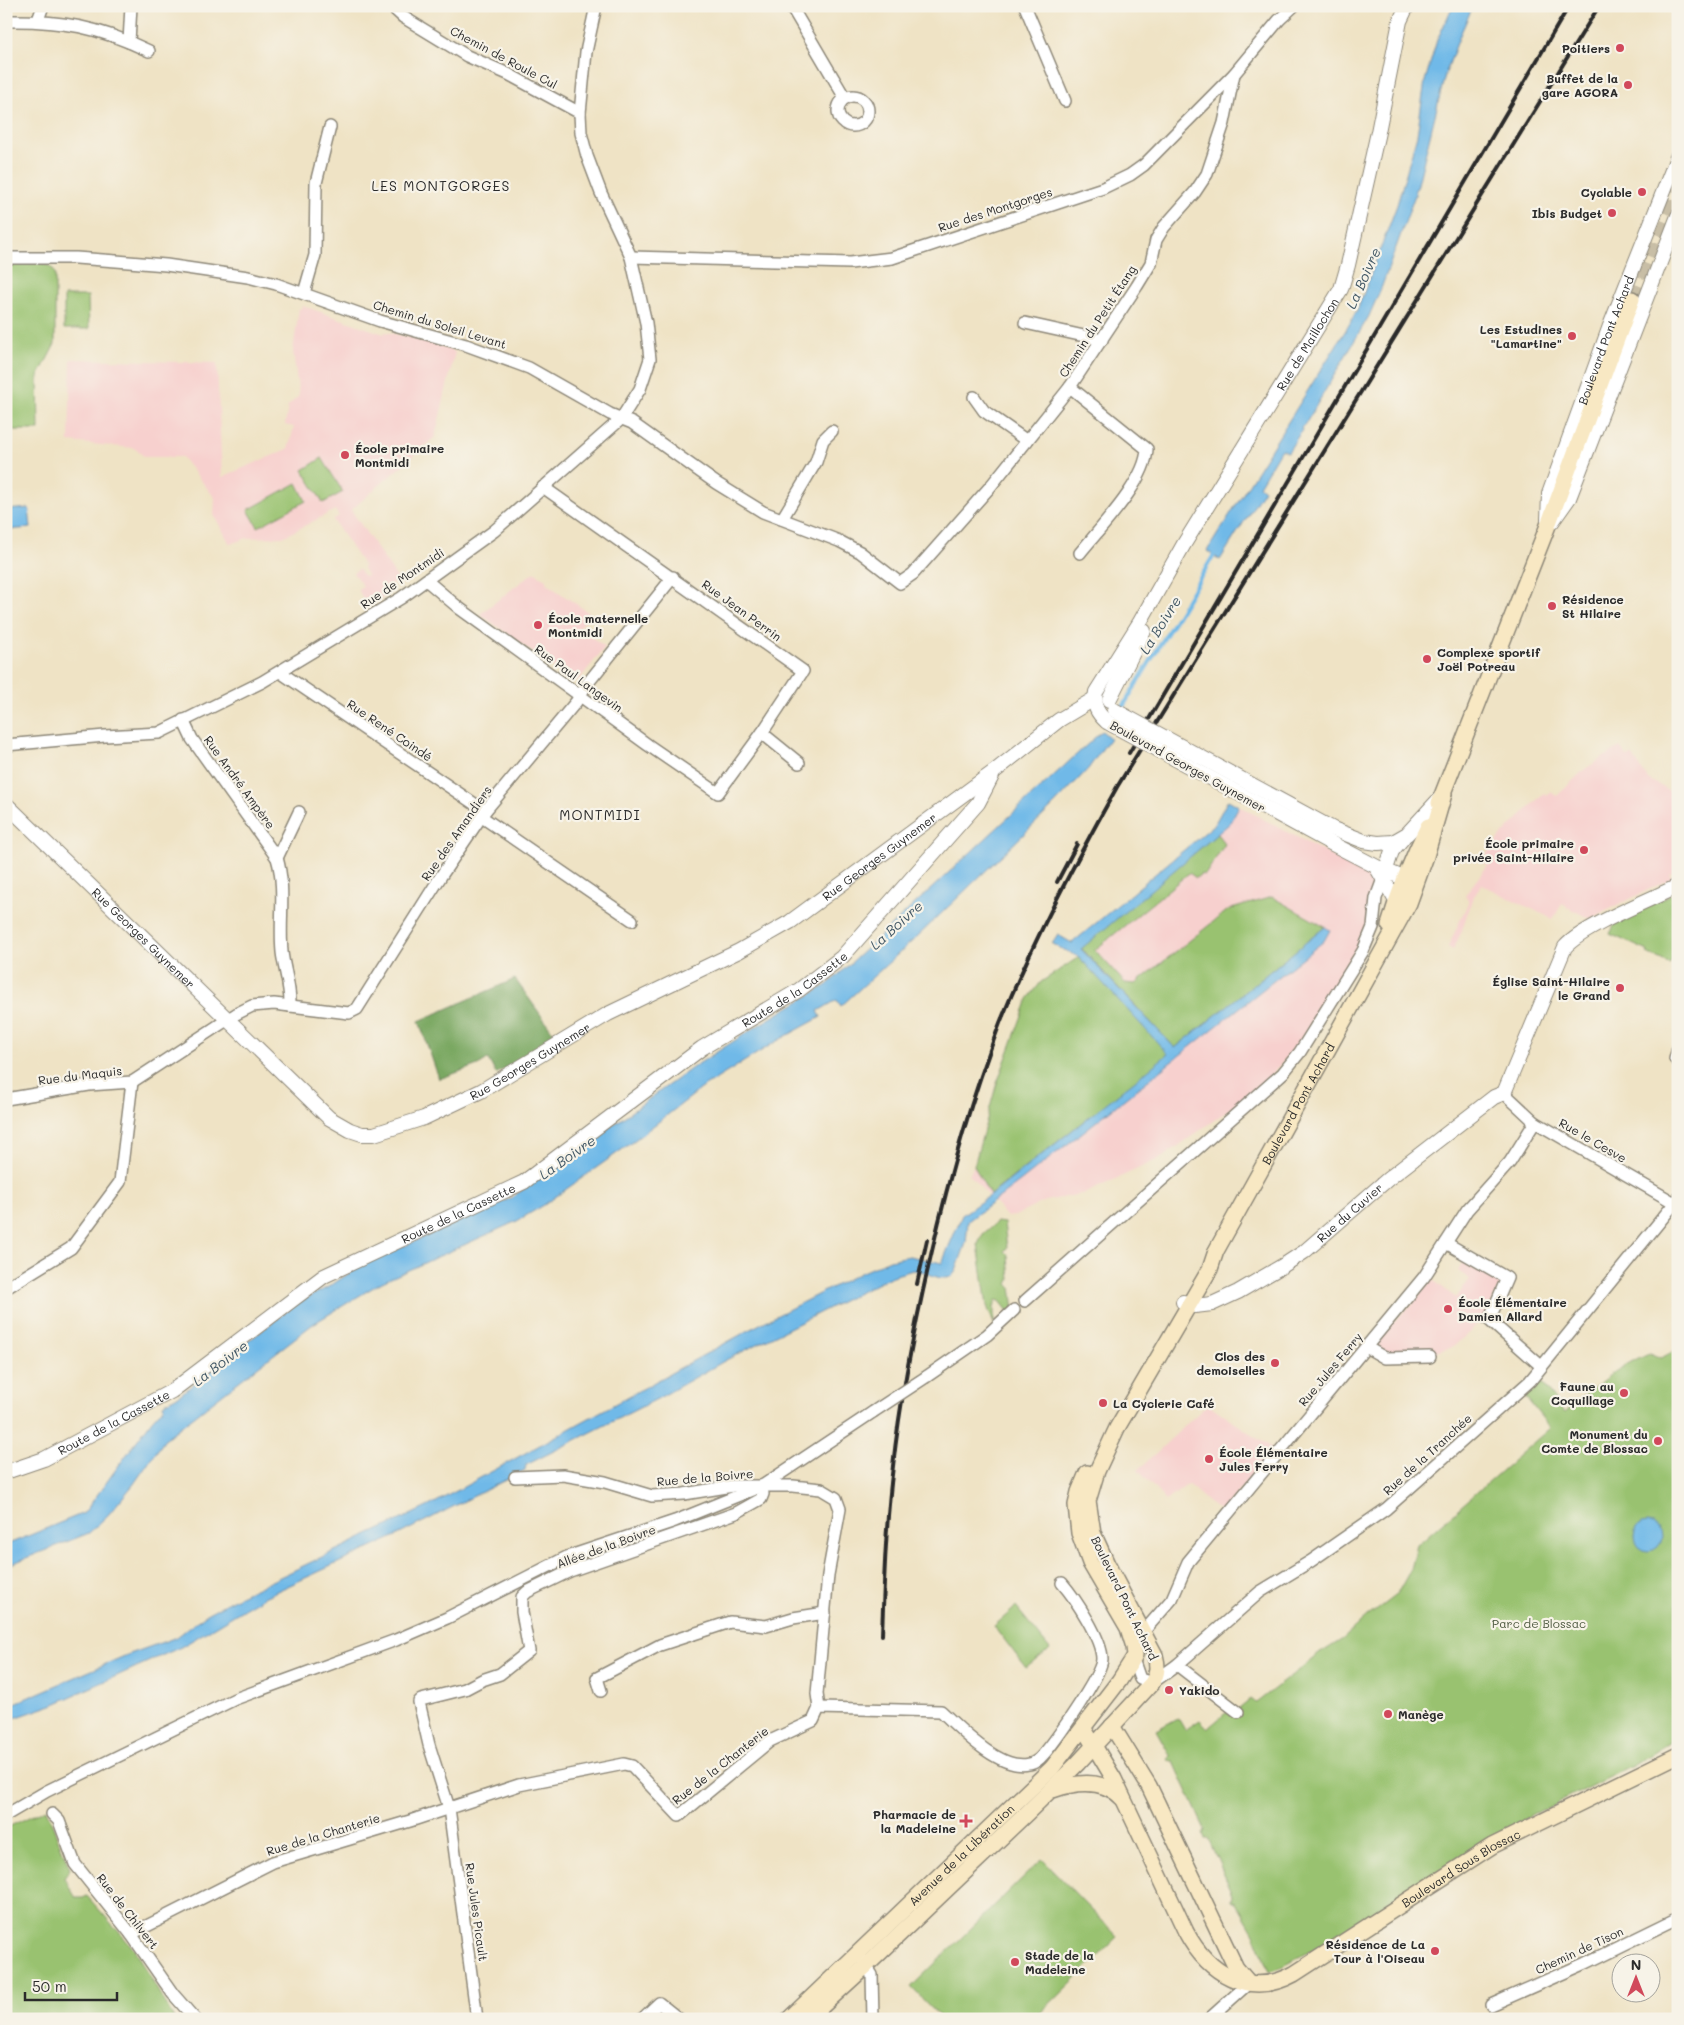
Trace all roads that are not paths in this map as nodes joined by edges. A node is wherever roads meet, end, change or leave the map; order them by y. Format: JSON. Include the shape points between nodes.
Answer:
{"nodes":[{"id":1,"x":42,"y":6,"type":"edge"},
{"id":2,"x":131,"y":6,"type":"edge"},
{"id":3,"x":391,"y":6,"type":"edge"},
{"id":4,"x":596,"y":6,"type":"edge"},
{"id":5,"x":791,"y":6,"type":"edge"},
{"id":6,"x":1025,"y":6,"type":"edge"},
{"id":7,"x":1294,"y":6,"type":"edge"},
{"id":8,"x":1407,"y":6,"type":"edge"},
{"id":9,"x":38,"y":20,"type":"junction"},
{"id":10,"x":6,"y":21,"type":"edge"},
{"id":11,"x":129,"y":42,"type":"junction"},
{"id":12,"x":149,"y":51,"type":"dead end"},
{"id":13,"x":1234,"y":74,"type":"junction"},
{"id":14,"x":845,"y":98,"type":"dead end"},
{"id":15,"x":1065,"y":101,"type":"dead end"},
{"id":16,"x":580,"y":113,"type":"junction"},
{"id":17,"x":330,"y":127,"type":"dead end"},
{"id":18,"x":1678,"y":155,"type":"edge"},
{"id":19,"x":1678,"y":216,"type":"edge"},
{"id":20,"x":630,"y":257,"type":"junction"},
{"id":21,"x":6,"y":258,"type":"edge"},
{"id":22,"x":304,"y":293,"type":"junction"},
{"id":23,"x":1632,"y":299,"type":"tunnel mouth"},
{"id":24,"x":1025,"y":323,"type":"dead end"},
{"id":25,"x":1102,"y":340,"type":"junction"},
{"id":26,"x":1070,"y":387,"type":"junction"},
{"id":27,"x":974,"y":397,"type":"dead end"},
{"id":28,"x":621,"y":419,"type":"junction"},
{"id":29,"x":832,"y":431,"type":"dead end"},
{"id":30,"x":1027,"y":441,"type":"junction"},
{"id":31,"x":542,"y":487,"type":"junction"},
{"id":32,"x":782,"y":519,"type":"junction"},
{"id":33,"x":1547,"y":528,"type":"junction"},
{"id":34,"x":1184,"y":544,"type":"junction"},
{"id":35,"x":1080,"y":553,"type":"dead end"},
{"id":36,"x":673,"y":577,"type":"junction"},
{"id":37,"x":426,"y":580,"type":"junction"},
{"id":38,"x":900,"y":583,"type":"joint"},
{"id":39,"x":280,"y":672,"type":"junction"},
{"id":40,"x":580,"y":695,"type":"junction"},
{"id":41,"x":1094,"y":699,"type":"junction"},
{"id":42,"x":1110,"y":711,"type":"junction"},
{"id":43,"x":183,"y":720,"type":"junction"},
{"id":44,"x":762,"y":733,"type":"junction"},
{"id":45,"x":6,"y":745,"type":"edge"},
{"id":46,"x":1184,"y":755,"type":"junction"},
{"id":47,"x":799,"y":763,"type":"dead end"},
{"id":48,"x":995,"y":771,"type":"junction"},
{"id":49,"x":718,"y":793,"type":"joint"},
{"id":50,"x":1444,"y":794,"type":"junction"},
{"id":51,"x":6,"y":804,"type":"edge"},
{"id":52,"x":299,"y":812,"type":"dead end"},
{"id":53,"x":484,"y":814,"type":"junction"},
{"id":54,"x":1333,"y":829,"type":"junction"},
{"id":55,"x":1407,"y":834,"type":"junction"},
{"id":56,"x":277,"y":858,"type":"junction"},
{"id":57,"x":1383,"y":870,"type":"junction"},
{"id":58,"x":1412,"y":877,"type":"junction"},
{"id":59,"x":1678,"y":886,"type":"edge"},
{"id":60,"x":1396,"y":901,"type":"junction"},
{"id":61,"x":632,"y":920,"type":"dead end"},
{"id":62,"x":1380,"y":956,"type":"junction"},
{"id":63,"x":290,"y":1006,"type":"junction"},
{"id":64,"x":229,"y":1019,"type":"junction"},
{"id":65,"x":1678,"y":1048,"type":"edge"},
{"id":66,"x":1678,"y":1060,"type":"edge"},
{"id":67,"x":132,"y":1082,"type":"junction"},
{"id":68,"x":1504,"y":1093,"type":"junction"},
{"id":69,"x":6,"y":1099,"type":"edge"},
{"id":70,"x":1535,"y":1122,"type":"junction"},
{"id":71,"x":1676,"y":1201,"type":"edge"},
{"id":72,"x":1446,"y":1242,"type":"junction"},
{"id":73,"x":6,"y":1288,"type":"edge"},
{"id":74,"x":1025,"y":1301,"type":"dead end"},
{"id":75,"x":1186,"y":1303,"type":"junction"},
{"id":76,"x":1014,"y":1310,"type":"dead end"},
{"id":77,"x":1366,"y":1347,"type":"junction"},
{"id":78,"x":1430,"y":1357,"type":"dead end"},
{"id":79,"x":1542,"y":1366,"type":"junction"},
{"id":80,"x":1117,"y":1428,"type":"junction"},
{"id":81,"x":6,"y":1472,"type":"edge"},
{"id":82,"x":515,"y":1477,"type":"dead end"},
{"id":83,"x":762,"y":1486,"type":"junction"},
{"id":84,"x":1062,"y":1582,"type":"dead end"},
{"id":85,"x":824,"y":1613,"type":"junction"},
{"id":86,"x":1144,"y":1631,"type":"junction"},
{"id":87,"x":1133,"y":1659,"type":"junction"},
{"id":88,"x":1177,"y":1665,"type":"junction"},
{"id":89,"x":1119,"y":1681,"type":"joint"},
{"id":90,"x":1152,"y":1683,"type":"junction"},
{"id":91,"x":601,"y":1691,"type":"dead end"},
{"id":92,"x":819,"y":1708,"type":"junction"},
{"id":93,"x":1238,"y":1712,"type":"dead end"},
{"id":94,"x":1070,"y":1718,"type":"junction"},
{"id":95,"x":1112,"y":1726,"type":"junction"},
{"id":96,"x":1084,"y":1729,"type":"junction"},
{"id":97,"x":1097,"y":1743,"type":"junction"},
{"id":98,"x":1678,"y":1755,"type":"edge"},
{"id":99,"x":1140,"y":1769,"type":"junction"},
{"id":100,"x":1049,"y":1791,"type":"junction"},
{"id":101,"x":1124,"y":1801,"type":"junction"},
{"id":102,"x":449,"y":1808,"type":"junction"},
{"id":103,"x":6,"y":1814,"type":"edge"},
{"id":104,"x":52,"y":1814,"type":"dead end"},
{"id":105,"x":1678,"y":1918,"type":"edge"},
{"id":106,"x":131,"y":1934,"type":"junction"},
{"id":107,"x":863,"y":1960,"type":"junction"},
{"id":108,"x":1249,"y":1983,"type":"junction"},
{"id":109,"x":1491,"y":2004,"type":"dead end"},
{"id":110,"x":195,"y":2019,"type":"edge"},
{"id":111,"x":477,"y":2019,"type":"edge"},
{"id":112,"x":642,"y":2019,"type":"edge"},
{"id":113,"x":678,"y":2019,"type":"edge"},
{"id":114,"x":789,"y":2019,"type":"edge"},
{"id":115,"x":808,"y":2019,"type":"edge"},
{"id":116,"x":873,"y":2019,"type":"edge"},
{"id":117,"x":1209,"y":2019,"type":"edge"}],
"edges":[{"from":1,"to":9,"type":"street"},
{"from":2,"to":11,"type":"street"},
{"from":3,"to":16,"type":"street","name":"Chemin de Roule Cul","via":[[403,18],[467,56]]},
{"from":4,"to":16,"type":"street","name":"Rue de Montmidi","via":[[586,52]]},
{"from":5,"to":14,"type":"street"},
{"from":6,"to":15,"type":"street"},
{"from":7,"to":13,"type":"street","name":"Rue des Montgorges"},
{"from":8,"to":34,"type":"street","name":"Rue de Maillochon","via":[[1400,21],[1341,289]]},
{"from":9,"to":10,"type":"street"},
{"from":9,"to":11,"type":"street","via":[[90,28]]},
{"from":11,"to":12,"type":"street"},
{"from":13,"to":20,"type":"street","name":"Rue des Montgorges","via":[[1144,165],[1130,175],[1103,188],[892,258],[850,262]]},
{"from":13,"to":25,"type":"street","name":"Chemin du Petit Étang","via":[[1224,123],[1207,174],[1164,227],[1156,240],[1151,263]]},
{"from":16,"to":20,"type":"street","name":"Rue de Montmidi","via":[[587,156]]},
{"from":17,"to":22,"type":"street","via":[[316,183],[315,255]]},
{"from":18,"to":33,"type":"street","name":"Boulevard Pont Achard","via":[[1610,326],[1549,494]]},
{"from":19,"to":33,"type":"street","name":"Boulevard Pont Achard","via":[[1569,498]]},
{"from":20,"to":28,"type":"street","name":"Rue de Montmidi","via":[[646,323],[650,359],[640,389]]},
{"from":21,"to":22,"type":"street","name":"Chemin du Soleil Levant","via":[[76,258],[166,265],[248,277]]},
{"from":22,"to":28,"type":"street","name":"Chemin du Soleil Levant","via":[[380,321],[466,345],[529,368]]},
{"from":23,"to":33,"type":"main road","name":"Boulevard Pont Achard"},
{"from":24,"to":25,"type":"street"},
{"from":25,"to":26,"type":"street","name":"Chemin du Petit Étang"},
{"from":26,"to":30,"type":"street","name":"Chemin du Petit Étang"},
{"from":26,"to":35,"type":"street","via":[[1147,449],[1147,460],[1136,483]]},
{"from":27,"to":30,"type":"street","via":[[984,410]]},
{"from":28,"to":31,"type":"street","name":"Rue de Montmidi"},
{"from":28,"to":32,"type":"street","name":"Chemin du Soleil Levant","via":[[632,423],[738,497]]},
{"from":29,"to":32,"type":"street","via":[[823,440],[816,462]]},
{"from":30,"to":38,"type":"street","name":"Chemin du Petit Étang","via":[[913,574]]},
{"from":31,"to":36,"type":"street","name":"Rue Jean Perrin"},
{"from":31,"to":37,"type":"street","name":"Rue de Montmidi","via":[[494,531]]},
{"from":32,"to":38,"type":"street","name":"Chemin du Soleil Levant","via":[[860,552]]},
{"from":33,"to":50,"type":"main road","name":"Boulevard Pont Achard"},
{"from":34,"to":41,"type":"street","name":"Rue de Maillochon"},
{"from":34,"to":42,"type":"street","name":"Rue de Maillochon"},
{"from":36,"to":40,"type":"street","name":"Rue des Amandiers"},
{"from":36,"to":44,"type":"street","name":"Rue Jean Perrin","via":[[803,671]]},
{"from":37,"to":39,"type":"street","name":"Rue de Montmidi"},
{"from":37,"to":40,"type":"street","name":"Rue Paul Langevin","via":[[459,608]]},
{"from":39,"to":43,"type":"street","name":"Rue de Montmidi"},
{"from":39,"to":53,"type":"street","name":"Rue René Coindé"},
{"from":40,"to":49,"type":"street","name":"Rue Paul Langevin"},
{"from":40,"to":53,"type":"street","name":"Rue des Amandiers"},
{"from":41,"to":42,"type":"street","name":"Boulevard Georges Guynemer"},
{"from":41,"to":42,"type":"street","name":"Boulevard Georges Guynemer","via":[[1096,711]]},
{"from":41,"to":48,"type":"street","name":"Rue Georges Guynemer","via":[[1060,720]]},
{"from":42,"to":46,"type":"street","name":"Boulevard Georges Guynemer","bridge":true},
{"from":43,"to":45,"type":"street","name":"Rue de Montmidi","via":[[159,733]]},
{"from":43,"to":56,"type":"street","name":"Rue André Ampère","via":[[192,739]]},
{"from":44,"to":47,"type":"street"},
{"from":44,"to":49,"type":"street","name":"Rue Jean Perrin"},
{"from":46,"to":54,"type":"street","name":"Boulevard Georges Guynemer"},
{"from":46,"to":57,"type":"street","name":"Boulevard Georges Guynemer"},
{"from":48,"to":64,"type":"street","name":"Rue Georges Guynemer","via":[[790,922],[739,951],[608,1014],[482,1091],[386,1131],[362,1134],[329,1118]]},
{"from":48,"to":81,"type":"street","name":"Route de la Cassette","via":[[978,803],[842,957],[799,990],[702,1048],[524,1182],[324,1276],[172,1391],[44,1459]]},
{"from":50,"to":55,"type":"street","name":"Boulevard Georges Guynemer"},
{"from":50,"to":58,"type":"main road","name":"Boulevard Pont Achard","via":[[1416,849]]},
{"from":51,"to":64,"type":"street","name":"Rue Georges Guynemer"},
{"from":52,"to":56,"type":"street","name":"Rue André Ampère"},
{"from":53,"to":61,"type":"street","name":"Rue René Coindé"},
{"from":53,"to":63,"type":"street","name":"Rue des Amandiers","via":[[357,1009],[349,1013]]},
{"from":54,"to":55,"type":"street","name":"Boulevard Georges Guynemer","via":[[1378,844],[1393,842]]},
{"from":54,"to":57,"type":"street","name":"Boulevard Georges Guynemer"},
{"from":55,"to":57,"type":"street","via":[[1396,845]]},
{"from":56,"to":63,"type":"street","name":"Rue André Ampère","via":[[282,875],[282,954]]},
{"from":57,"to":58,"type":"street","name":"Boulevard Georges Guynemer"},
{"from":57,"to":60,"type":"street","name":"Boulevard Georges Guynemer"},
{"from":57,"to":74,"type":"street","via":[[1374,900],[1373,927],[1362,951],[1291,1064]]},
{"from":58,"to":60,"type":"main road","name":"Boulevard Pont Achard"},
{"from":58,"to":62,"type":"main road","name":"Boulevard Pont Achard","via":[[1408,903]]},
{"from":59,"to":68,"type":"street","via":[[1602,923],[1565,947]]},
{"from":60,"to":62,"type":"main road","name":"Boulevard Pont Achard"},
{"from":62,"to":75,"type":"main road","name":"Boulevard Pont Achard","via":[[1216,1251],[1203,1265]]},
{"from":63,"to":64,"type":"street","name":"Rue des Amandiers","via":[[252,1006]]},
{"from":64,"to":67,"type":"street","name":"Rue du Maquis"},
{"from":65,"to":66,"type":"street","via":[[1675,1059]]},
{"from":67,"to":69,"type":"street","name":"Rue du Maquis","via":[[89,1085]]},
{"from":67,"to":73,"type":"street","via":[[120,1182],[72,1248]]},
{"from":68,"to":70,"type":"street","name":"Rue le Cesve"},
{"from":68,"to":75,"type":"street","name":"Rue du Cuvier","via":[[1494,1097],[1388,1179],[1284,1266],[1212,1304]]},
{"from":70,"to":71,"type":"street","name":"Rue le Cesve"},
{"from":70,"to":72,"type":"street","name":"Rue Jules Ferry","via":[[1510,1162],[1467,1210]]},
{"from":71,"to":79,"type":"street","name":"Rue de la Tranchée"},
{"from":72,"to":77,"type":"street","name":"Rue Jules Ferry","via":[[1424,1277]]},
{"from":72,"to":79,"type":"street","via":[[1508,1278],[1488,1320]]},
{"from":75,"to":80,"type":"main road","name":"Boulevard Pont Achard","via":[[1173,1319],[1168,1339]]},
{"from":76,"to":83,"type":"street","bridge":true,"via":[[987,1335]]},
{"from":77,"to":78,"type":"street","via":[[1386,1358]]},
{"from":77,"to":86,"type":"street","name":"Rue Jules Ferry","via":[[1188,1562],[1172,1599]]},
{"from":79,"to":88,"type":"street","name":"Rue de la Tranchée","via":[[1530,1382],[1386,1509],[1260,1592]]},
{"from":80,"to":86,"type":"main road","name":"Boulevard Pont Achard","via":[[1090,1490],[1090,1518],[1107,1564]]},
{"from":80,"to":87,"type":"main road","name":"Boulevard Pont Achard","via":[[1084,1478],[1076,1505],[1077,1524],[1090,1563],[1128,1628],[1134,1647]]},
{"from":82,"to":83,"type":"street","name":"Rue de la Boivre","via":[[563,1475],[605,1482],[652,1496],[733,1486]]},
{"from":83,"to":85,"type":"street","name":"Rue de la Boivre","via":[[812,1487],[836,1498],[840,1509]]},
{"from":83,"to":102,"type":"street","name":"Allée de la Boivre","via":[[764,1494],[761,1498],[729,1516],[570,1571],[527,1592],[522,1597],[522,1612],[529,1651],[500,1674],[465,1690],[418,1702]]},
{"from":83,"to":103,"type":"street","via":[[674,1521],[567,1557],[448,1618],[235,1699]]},
{"from":84,"to":94,"type":"street","via":[[1076,1599],[1100,1647],[1102,1660],[1100,1670]]},
{"from":85,"to":91,"type":"street","via":[[766,1626],[730,1622],[660,1645],[597,1678]]},
{"from":85,"to":92,"type":"street","name":"Rue de la Boivre","via":[[817,1694]]},
{"from":86,"to":90,"type":"main road","name":"Boulevard Pont Achard","via":[[1158,1664]]},
{"from":87,"to":89,"type":"main road","name":"Boulevard Pont Achard"},
{"from":87,"to":90,"type":"street","name":"Boulevard Pont Achard","via":[[1140,1679]]},
{"from":88,"to":90,"type":"street","name":"Rue de la Tranchée"},
{"from":88,"to":93,"type":"street"},
{"from":89,"to":96,"type":"main road","name":"Avenue de la Libération"},
{"from":90,"to":95,"type":"main road"},
{"from":92,"to":94,"type":"street","via":[[941,1710],[968,1738],[1015,1764],[1030,1764],[1041,1757]]},
{"from":92,"to":102,"type":"street","name":"Rue de la Chanterie","via":[[813,1721],[770,1741],[678,1816],[632,1766],[624,1764],[519,1785]]},
{"from":94,"to":96,"type":"street"},
{"from":95,"to":97,"type":"main road","name":"Avenue de la Libération"},
{"from":95,"to":99,"type":"main road","name":"Boulevard Sous Blossac"},
{"from":96,"to":97,"type":"main road","name":"Boulevard Sous Blossac"},
{"from":96,"to":107,"type":"main road","name":"Avenue de la Libération","via":[[1052,1768]]},
{"from":97,"to":99,"type":"main road","name":"Boulevard Sous Blossac"},
{"from":97,"to":100,"type":"main road","name":"Avenue de la Libération"},
{"from":97,"to":101,"type":"main road","name":"Boulevard Sous Blossac"},
{"from":98,"to":108,"type":"main road","name":"Boulevard Sous Blossac","via":[[1492,1846],[1284,1979],[1265,1984]]},
{"from":99,"to":108,"type":"main road","name":"Boulevard Sous Blossac","via":[[1236,1968]]},
{"from":100,"to":101,"type":"main road","via":[[1088,1783],[1112,1790]]},
{"from":100,"to":107,"type":"main road","name":"Avenue de la Libération"},
{"from":101,"to":108,"type":"main road","name":"Boulevard Sous Blossac","via":[[1196,1949],[1222,1974]]},
{"from":102,"to":106,"type":"street","name":"Rue de la Chanterie","via":[[273,1862]]},
{"from":102,"to":111,"type":"street","name":"Rue Jules Picault"},
{"from":104,"to":106,"type":"street","name":"Rue de Chilvert","via":[[59,1821],[75,1864]]},
{"from":105,"to":109,"type":"street","name":"Chemin de Tison","via":[[1586,1964]]},
{"from":106,"to":110,"type":"street","name":"Rue de Chilvert","via":[[173,1994]]},
{"from":107,"to":114,"type":"main road","name":"Avenue de la Libération"},
{"from":107,"to":115,"type":"main road","name":"Avenue de la Libération"},
{"from":107,"to":116,"type":"street","via":[[872,1975]]},
{"from":108,"to":117,"type":"street"},
{"from":112,"to":113,"type":"street","via":[[659,2003]]}]}
